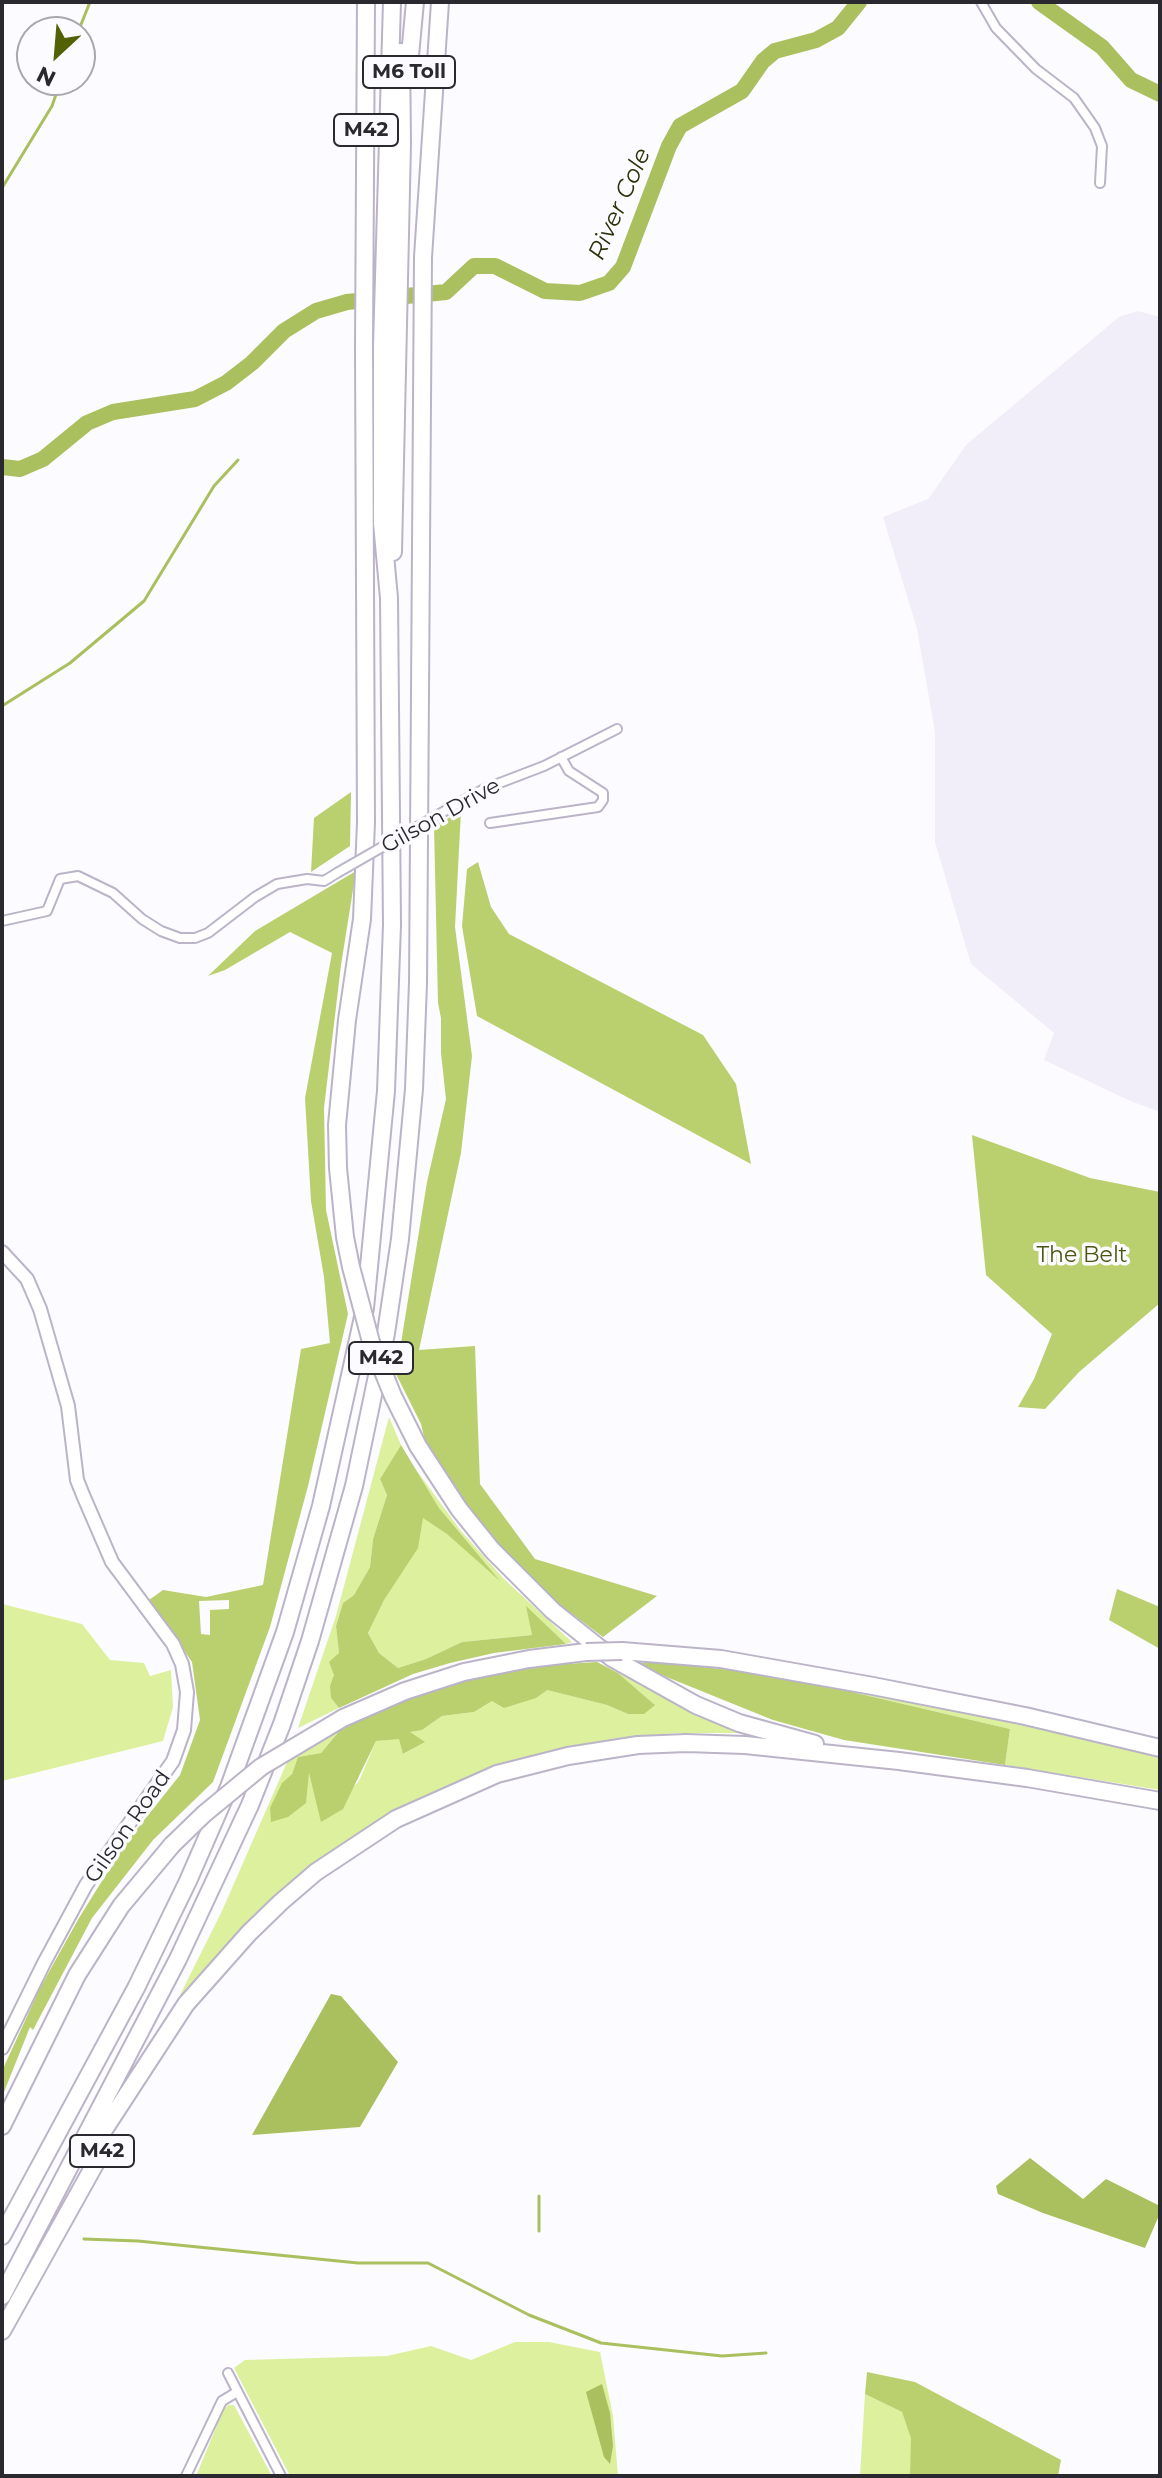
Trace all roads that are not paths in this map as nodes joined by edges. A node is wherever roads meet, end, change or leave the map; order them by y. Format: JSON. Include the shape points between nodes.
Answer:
{"nodes":[{"id":1,"x":366,"y":2,"type":"edge"},
{"id":2,"x":392,"y":2,"type":"edge"},
{"id":3,"x":402,"y":2,"type":"edge"},
{"id":4,"x":415,"y":2,"type":"edge"},
{"id":5,"x":440,"y":2,"type":"edge"},
{"id":6,"x":981,"y":2,"type":"edge"},
{"id":7,"x":402,"y":143,"type":"junction"},
{"id":8,"x":1100,"y":183,"type":"dead end"},
{"id":9,"x":392,"y":257,"type":"junction"},
{"id":10,"x":617,"y":729,"type":"dead end"},
{"id":11,"x":561,"y":757,"type":"junction"},
{"id":12,"x":490,"y":823,"type":"dead end"},
{"id":13,"x":2,"y":921,"type":"edge"},
{"id":14,"x":2,"y":1252,"type":"edge"},
{"id":15,"x":1160,"y":1748,"type":"edge"},
{"id":16,"x":899,"y":1761,"type":"junction"},
{"id":17,"x":1160,"y":1801,"type":"edge"},
{"id":18,"x":210,"y":1977,"type":"junction"},
{"id":19,"x":2,"y":2048,"type":"edge"},
{"id":20,"x":2,"y":2126,"type":"edge"},
{"id":21,"x":35,"y":2234,"type":"junction"},
{"id":22,"x":2,"y":2236,"type":"edge"},
{"id":23,"x":2,"y":2296,"type":"edge"},
{"id":24,"x":2,"y":2331,"type":"edge"},
{"id":25,"x":228,"y":2373,"type":"dead end"},
{"id":26,"x":237,"y":2392,"type":"junction"},
{"id":27,"x":186,"y":2476,"type":"edge"},
{"id":28,"x":281,"y":2476,"type":"edge"}],
"edges":[{"from":1,"to":16,"type":"highway","number":"M42","bridge":true,"via":[[366,822],[362,919],[337,1125],[345,1237],[371,1342],[418,1446],[459,1509],[553,1611],[612,1658],[739,1723]]},
{"from":2,"to":9,"type":"highway","number":"M42"},
{"from":3,"to":7,"type":"highway"},
{"from":4,"to":7,"type":"highway","number":"M6 Toll"},
{"from":5,"to":21,"type":"highway","number":"M42","via":[[423,257],[414,1089],[400,1239],[375,1392],[310,1641],[250,1805],[178,1959]]},
{"from":6,"to":8,"type":"street","via":[[996,28],[1074,98],[1095,128],[1102,146]]},
{"from":7,"to":9,"type":"highway","number":"M42"},
{"from":9,"to":22,"type":"highway","number":"M42","via":[[382,523],[389,598],[392,925],[386,1091],[365,1308],[325,1491],[285,1632],[229,1787],[136,1988]]},
{"from":10,"to":11,"type":"street","name":"Gilson Drive"},
{"from":11,"to":12,"type":"street","name":"Gilson Drive","via":[[569,771],[603,793],[598,807]]},
{"from":11,"to":13,"type":"street","name":"Gilson Drive","bridge":true,"via":[[484,789],[324,881],[277,884],[195,938],[161,931],[113,893],[78,876],[60,879],[47,911]]},
{"from":14,"to":19,"type":"main road","name":"Gilson Road","via":[[27,1279],[40,1309],[68,1406],[83,1495],[112,1562],[173,1644],[182,1664],[187,1703],[173,1761],[86,1885]]},
{"from":15,"to":20,"type":"highway","bridge":true,"via":[[873,1686],[721,1659],[622,1651],[529,1659],[405,1691],[343,1718],[261,1767],[172,1845],[97,1941]]},
{"from":16,"to":17,"type":"highway"},
{"from":16,"to":18,"type":"highway","via":[[686,1743],[568,1756],[497,1774],[396,1819],[316,1872]]},
{"from":18,"to":21,"type":"highway","via":[[186,2004]]},
{"from":18,"to":24,"type":"highway","number":"M42","via":[[98,2157]]},
{"from":21,"to":23,"type":"highway","number":"M42"},
{"from":25,"to":26,"type":"street"},
{"from":26,"to":27,"type":"street","via":[[222,2401]]},
{"from":26,"to":28,"type":"street"}]}
